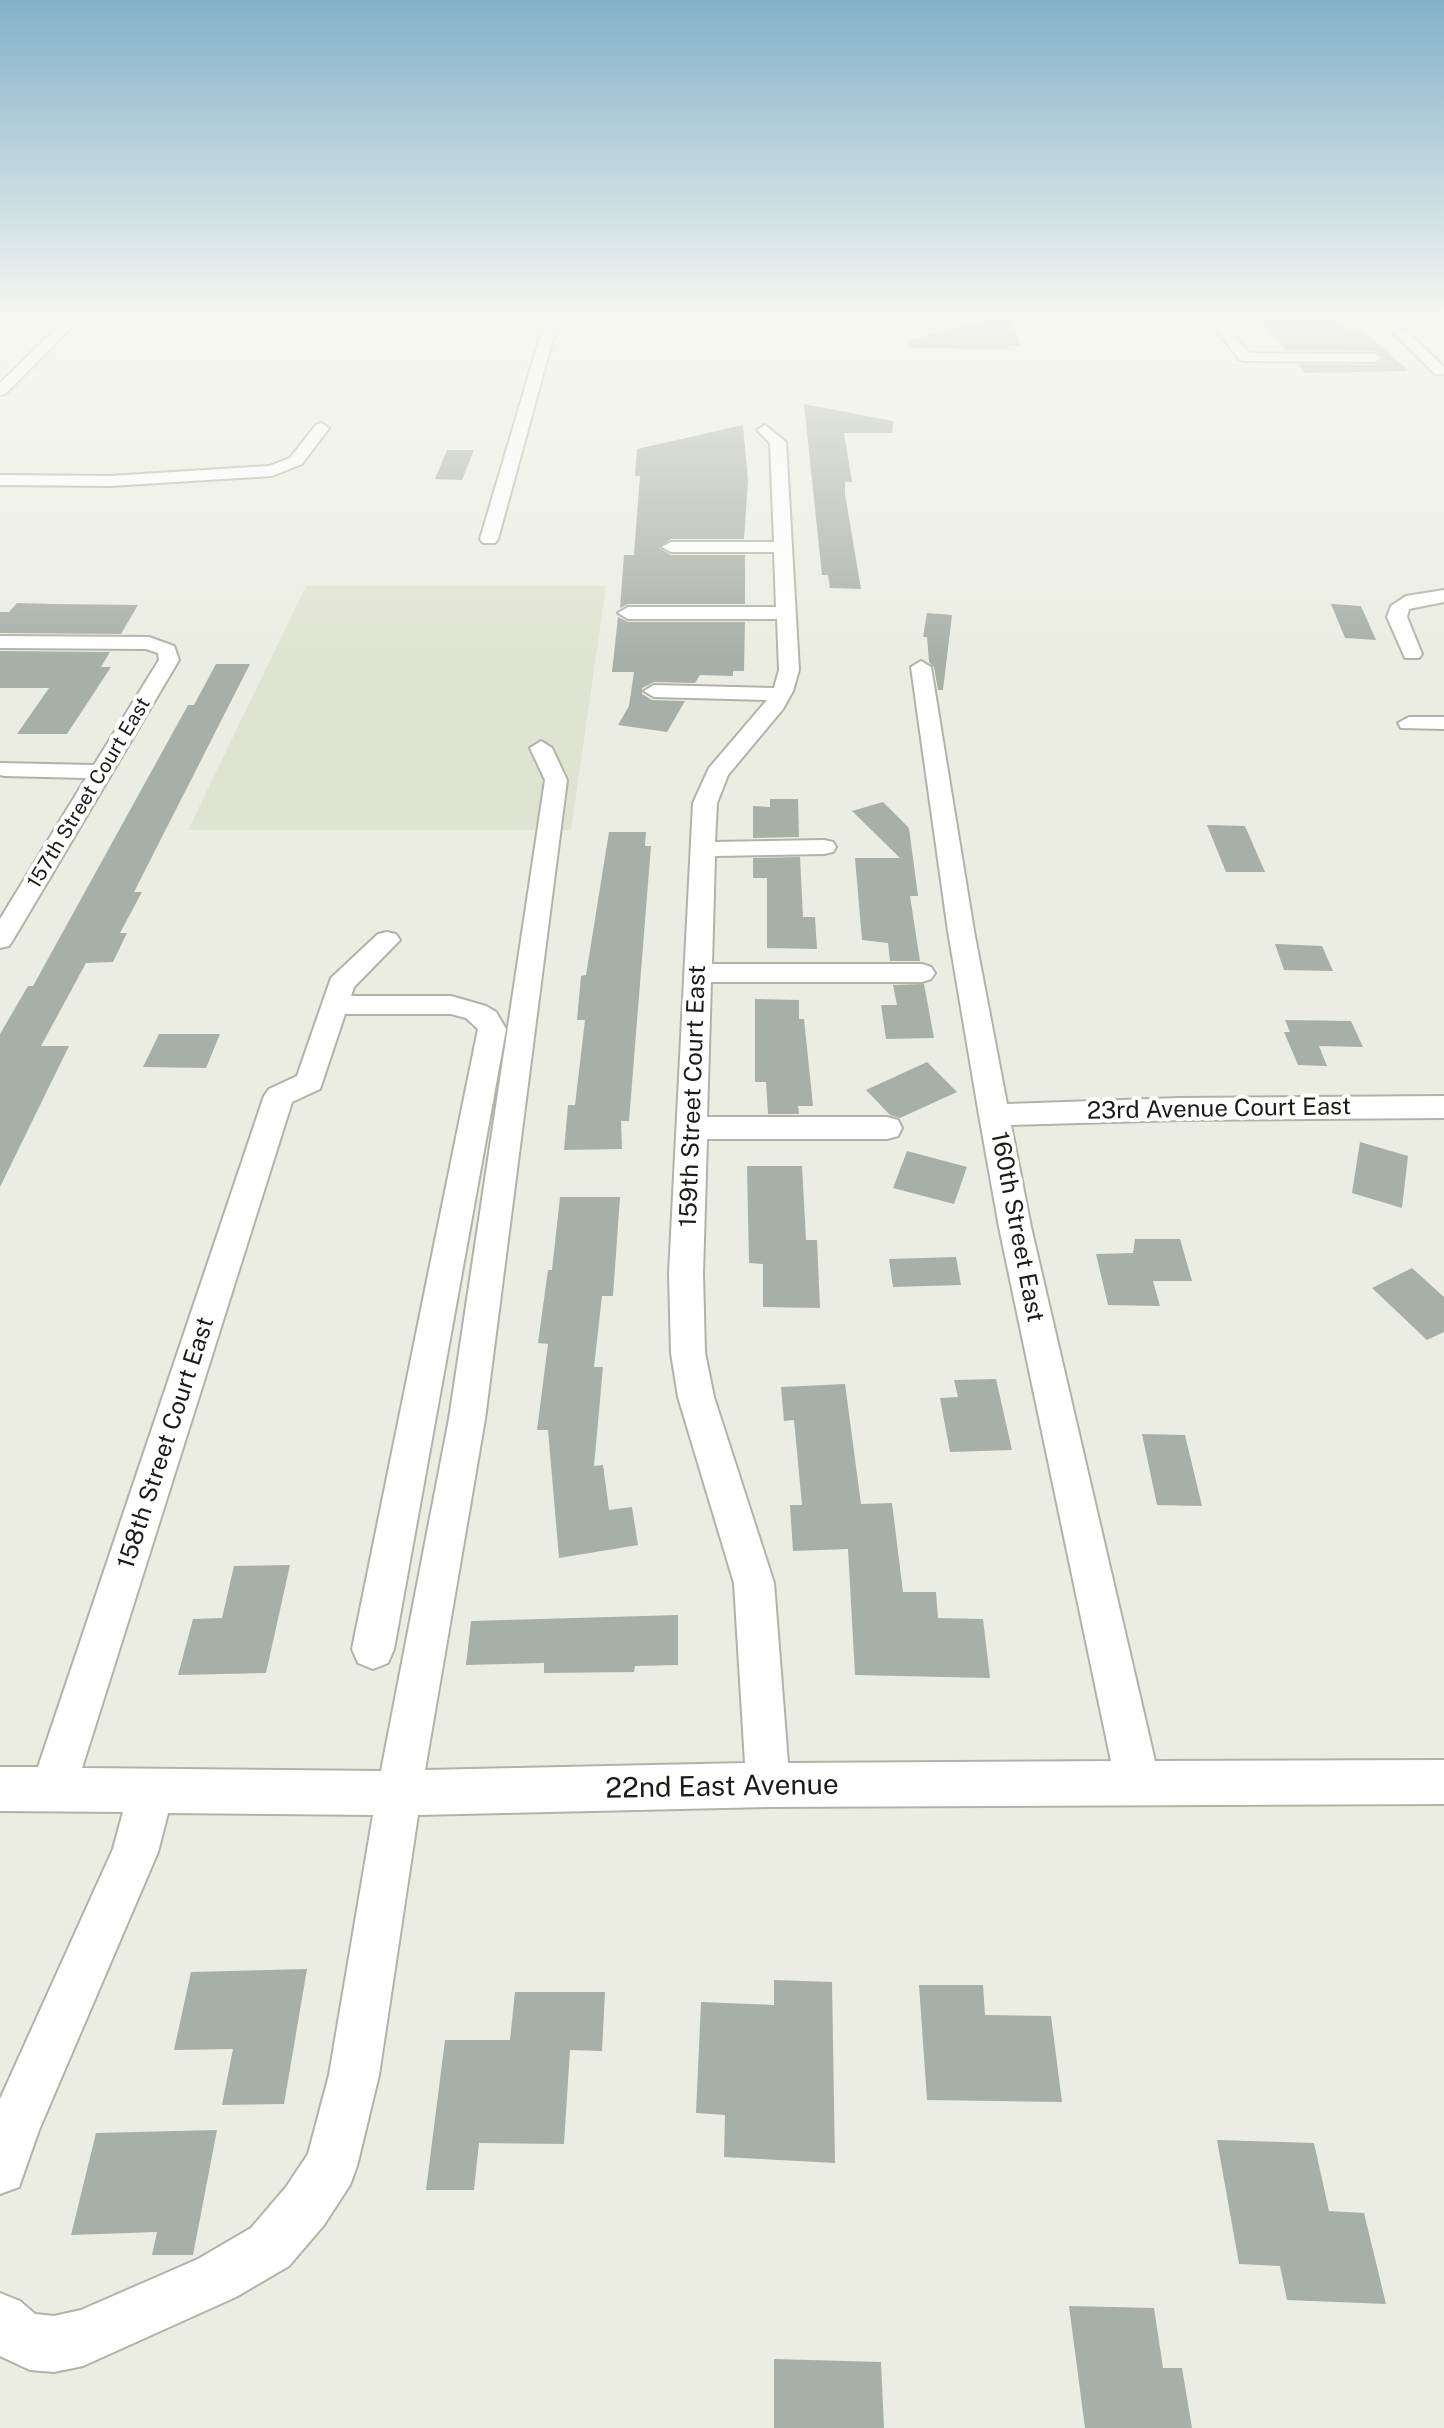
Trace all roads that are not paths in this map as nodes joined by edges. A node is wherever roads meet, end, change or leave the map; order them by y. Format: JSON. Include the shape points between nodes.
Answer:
{"nodes":[{"id":1,"x":317,"y":433,"type":"edge"},
{"id":2,"x":519,"y":433,"type":"edge"},
{"id":3,"x":769,"y":433,"type":"edge"},
{"id":4,"x":0,"y":480,"type":"edge"},
{"id":5,"x":489,"y":539,"type":"dead end"},
{"id":6,"x":671,"y":547,"type":"dead end"},
{"id":7,"x":784,"y":547,"type":"junction"},
{"id":8,"x":1444,"y":596,"type":"edge"},
{"id":9,"x":628,"y":613,"type":"dead end"},
{"id":10,"x":787,"y":613,"type":"junction"},
{"id":11,"x":0,"y":642,"type":"edge"},
{"id":12,"x":1412,"y":654,"type":"dead end"},
{"id":13,"x":921,"y":667,"type":"dead end"},
{"id":14,"x":654,"y":691,"type":"dead end"},
{"id":15,"x":781,"y":694,"type":"junction"},
{"id":16,"x":1409,"y":723,"type":"dead end"},
{"id":17,"x":1444,"y":723,"type":"edge"},
{"id":18,"x":541,"y":748,"type":"dead end"},
{"id":19,"x":4,"y":769,"type":"dead end"},
{"id":20,"x":101,"y":772,"type":"junction"},
{"id":21,"x":824,"y":847,"type":"dead end"},
{"id":22,"x":702,"y":849,"type":"junction"},
{"id":23,"x":1,"y":938,"type":"edge"},
{"id":24,"x":387,"y":940,"type":"dead end"},
{"id":25,"x":697,"y":973,"type":"junction"},
{"id":26,"x":922,"y":973,"type":"dead end"},
{"id":27,"x":335,"y":1005,"type":"junction"},
{"id":28,"x":1444,"y":1107,"type":"edge"},
{"id":29,"x":994,"y":1115,"type":"junction"},
{"id":30,"x":691,"y":1128,"type":"junction"},
{"id":31,"x":887,"y":1128,"type":"dead end"},
{"id":32,"x":373,"y":1649,"type":"dead end"},
{"id":33,"x":1444,"y":1782,"type":"edge"},
{"id":34,"x":1138,"y":1783,"type":"junction"},
{"id":35,"x":768,"y":1785,"type":"junction"},
{"id":36,"x":0,"y":1789,"type":"edge"},
{"id":37,"x":53,"y":1789,"type":"junction"},
{"id":38,"x":151,"y":1791,"type":"junction"},
{"id":39,"x":399,"y":1793,"type":"junction"},
{"id":40,"x":0,"y":2168,"type":"edge"},
{"id":41,"x":0,"y":2321,"type":"edge"}],
"edges":[{"from":1,"to":4,"type":"street","via":[[296,461],[259,473]]},
{"from":2,"to":5,"type":"street"},
{"from":3,"to":7,"type":"street","name":"159th Street Court East","via":[[778,442]]},
{"from":6,"to":7,"type":"street"},
{"from":7,"to":10,"type":"street","name":"159th Street Court East"},
{"from":8,"to":12,"type":"street","via":[[1400,606],[1397,617]]},
{"from":9,"to":10,"type":"street"},
{"from":10,"to":15,"type":"street","name":"159th Street Court East","via":[[789,670]]},
{"from":11,"to":20,"type":"street","name":"157th Street Court East","via":[[141,642],[167,650],[169,660]]},
{"from":13,"to":29,"type":"street","name":"160th Street East"},
{"from":14,"to":15,"type":"street"},
{"from":15,"to":22,"type":"street","name":"159th Street Court East","via":[[717,773],[705,803]]},
{"from":16,"to":17,"type":"street"},
{"from":18,"to":39,"type":"street","via":[[556,780],[467,1419]]},
{"from":19,"to":20,"type":"street"},
{"from":20,"to":23,"type":"street","name":"157th Street Court East"},
{"from":21,"to":22,"type":"street"},
{"from":22,"to":25,"type":"street","name":"159th Street Court East"},
{"from":24,"to":27,"type":"street","via":[[341,984]]},
{"from":25,"to":26,"type":"street"},
{"from":25,"to":30,"type":"street","name":"159th Street Court East"},
{"from":27,"to":32,"type":"street","via":[[451,1005],[476,1012],[492,1029]]},
{"from":27,"to":37,"type":"street","name":"158th Street Court East","via":[[310,1082],[279,1096]]},
{"from":28,"to":29,"type":"street","name":"23rd Avenue Court East"},
{"from":29,"to":34,"type":"street","name":"160th Street East"},
{"from":30,"to":31,"type":"street"},
{"from":30,"to":35,"type":"street","name":"159th Street Court East","via":[[688,1353],[696,1397],[754,1583]]},
{"from":33,"to":34,"type":"street","name":"22nd East Avenue"},
{"from":34,"to":35,"type":"street","name":"22nd East Avenue"},
{"from":35,"to":39,"type":"street","name":"22nd East Avenue"},
{"from":36,"to":37,"type":"street","name":"22nd East Avenue"},
{"from":37,"to":38,"type":"street","name":"22nd East Avenue"},
{"from":38,"to":39,"type":"street","name":"22nd East Avenue"},
{"from":38,"to":40,"type":"street","via":[[135,1852]]},
{"from":39,"to":41,"type":"street","via":[[354,2075],[331,2166],[305,2206],[270,2247],[217,2278],[83,2338],[30,2342]]}]}
